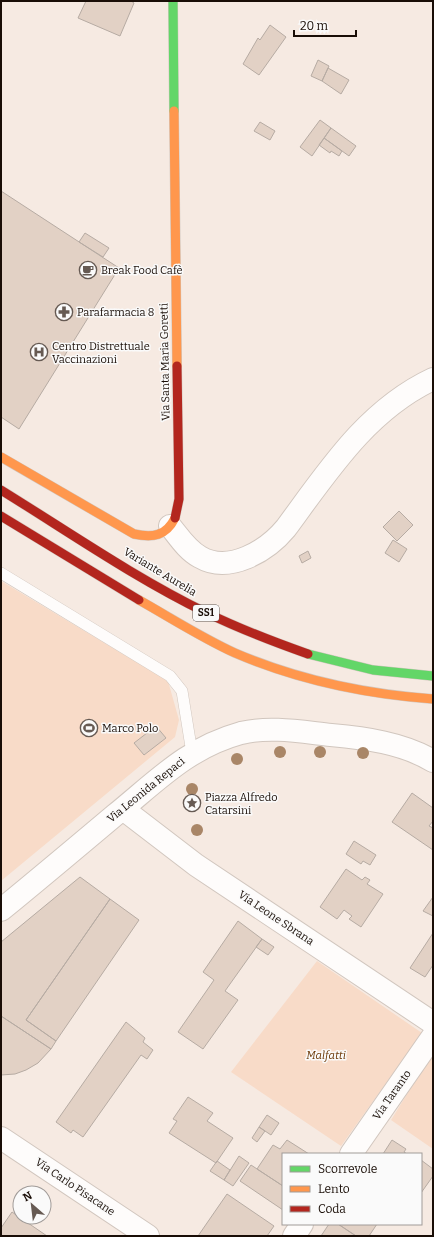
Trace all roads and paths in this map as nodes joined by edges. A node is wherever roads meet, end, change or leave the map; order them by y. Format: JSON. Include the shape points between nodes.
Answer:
{"nodes":[{"id":1,"x":173,"y":1,"type":"edge"},
{"id":2,"x":433,"y":379,"type":"edge"},
{"id":3,"x":1,"y":457,"type":"edge"},
{"id":4,"x":1,"y":490,"type":"edge"},
{"id":5,"x":1,"y":516,"type":"edge"},
{"id":6,"x":170,"y":526,"type":"junction"},
{"id":7,"x":1,"y":573,"type":"edge"},
{"id":8,"x":433,"y":676,"type":"edge"},
{"id":9,"x":433,"y":699,"type":"edge"},
{"id":10,"x":192,"y":753,"type":"junction"},
{"id":11,"x":432,"y":760,"type":"edge"},
{"id":12,"x":123,"y":809,"type":"junction"},
{"id":13,"x":1,"y":910,"type":"edge"},
{"id":14,"x":433,"y":1023,"type":"edge"},
{"id":15,"x":433,"y":1036,"type":"edge"},
{"id":16,"x":1,"y":1138,"type":"edge"},
{"id":17,"x":352,"y":1153,"type":"edge"},
{"id":18,"x":301,"y":1225,"type":"edge"},
{"id":19,"x":148,"y":1236,"type":"edge"},
{"id":20,"x":294,"y":1236,"type":"edge"}],
"edges":[{"from":1,"to":6,"type":"main road","name":"Via Santa Maria Goretti","via":[[179,499],[176,515]]},
{"from":2,"to":6,"type":"street","via":[[389,407],[353,439],[283,532],[255,553],[235,561],[209,562],[194,554]]},
{"from":3,"to":6,"type":"main road","via":[[134,534],[155,537]]},
{"from":4,"to":8,"type":"main road","name":"Variante Aurelia","number":"SS1","via":[[172,594],[252,635],[289,649],[362,669],[408,676]]},
{"from":5,"to":9,"type":"main road","number":"SS1","via":[[184,627],[235,652],[281,670],[334,685],[378,694]]},
{"from":7,"to":10,"type":"lane","via":[[170,676],[182,691]]},
{"from":10,"to":11,"type":"street","name":"Via Leonida Repaci","via":[[241,733],[283,730],[357,737],[390,744]]},
{"from":10,"to":12,"type":"street","name":"Via Leonida Repaci","via":[[160,776]]},
{"from":12,"to":13,"type":"street","name":"Via Leonida Repaci"},
{"from":12,"to":14,"type":"street","name":"Via Leone Sbrana","via":[[196,865]]},
{"from":15,"to":17,"type":"street","name":"Via Taranto"},
{"from":16,"to":19,"type":"street","name":"Via Carlo Pisacane"},
{"from":18,"to":20,"type":"street"}]}
